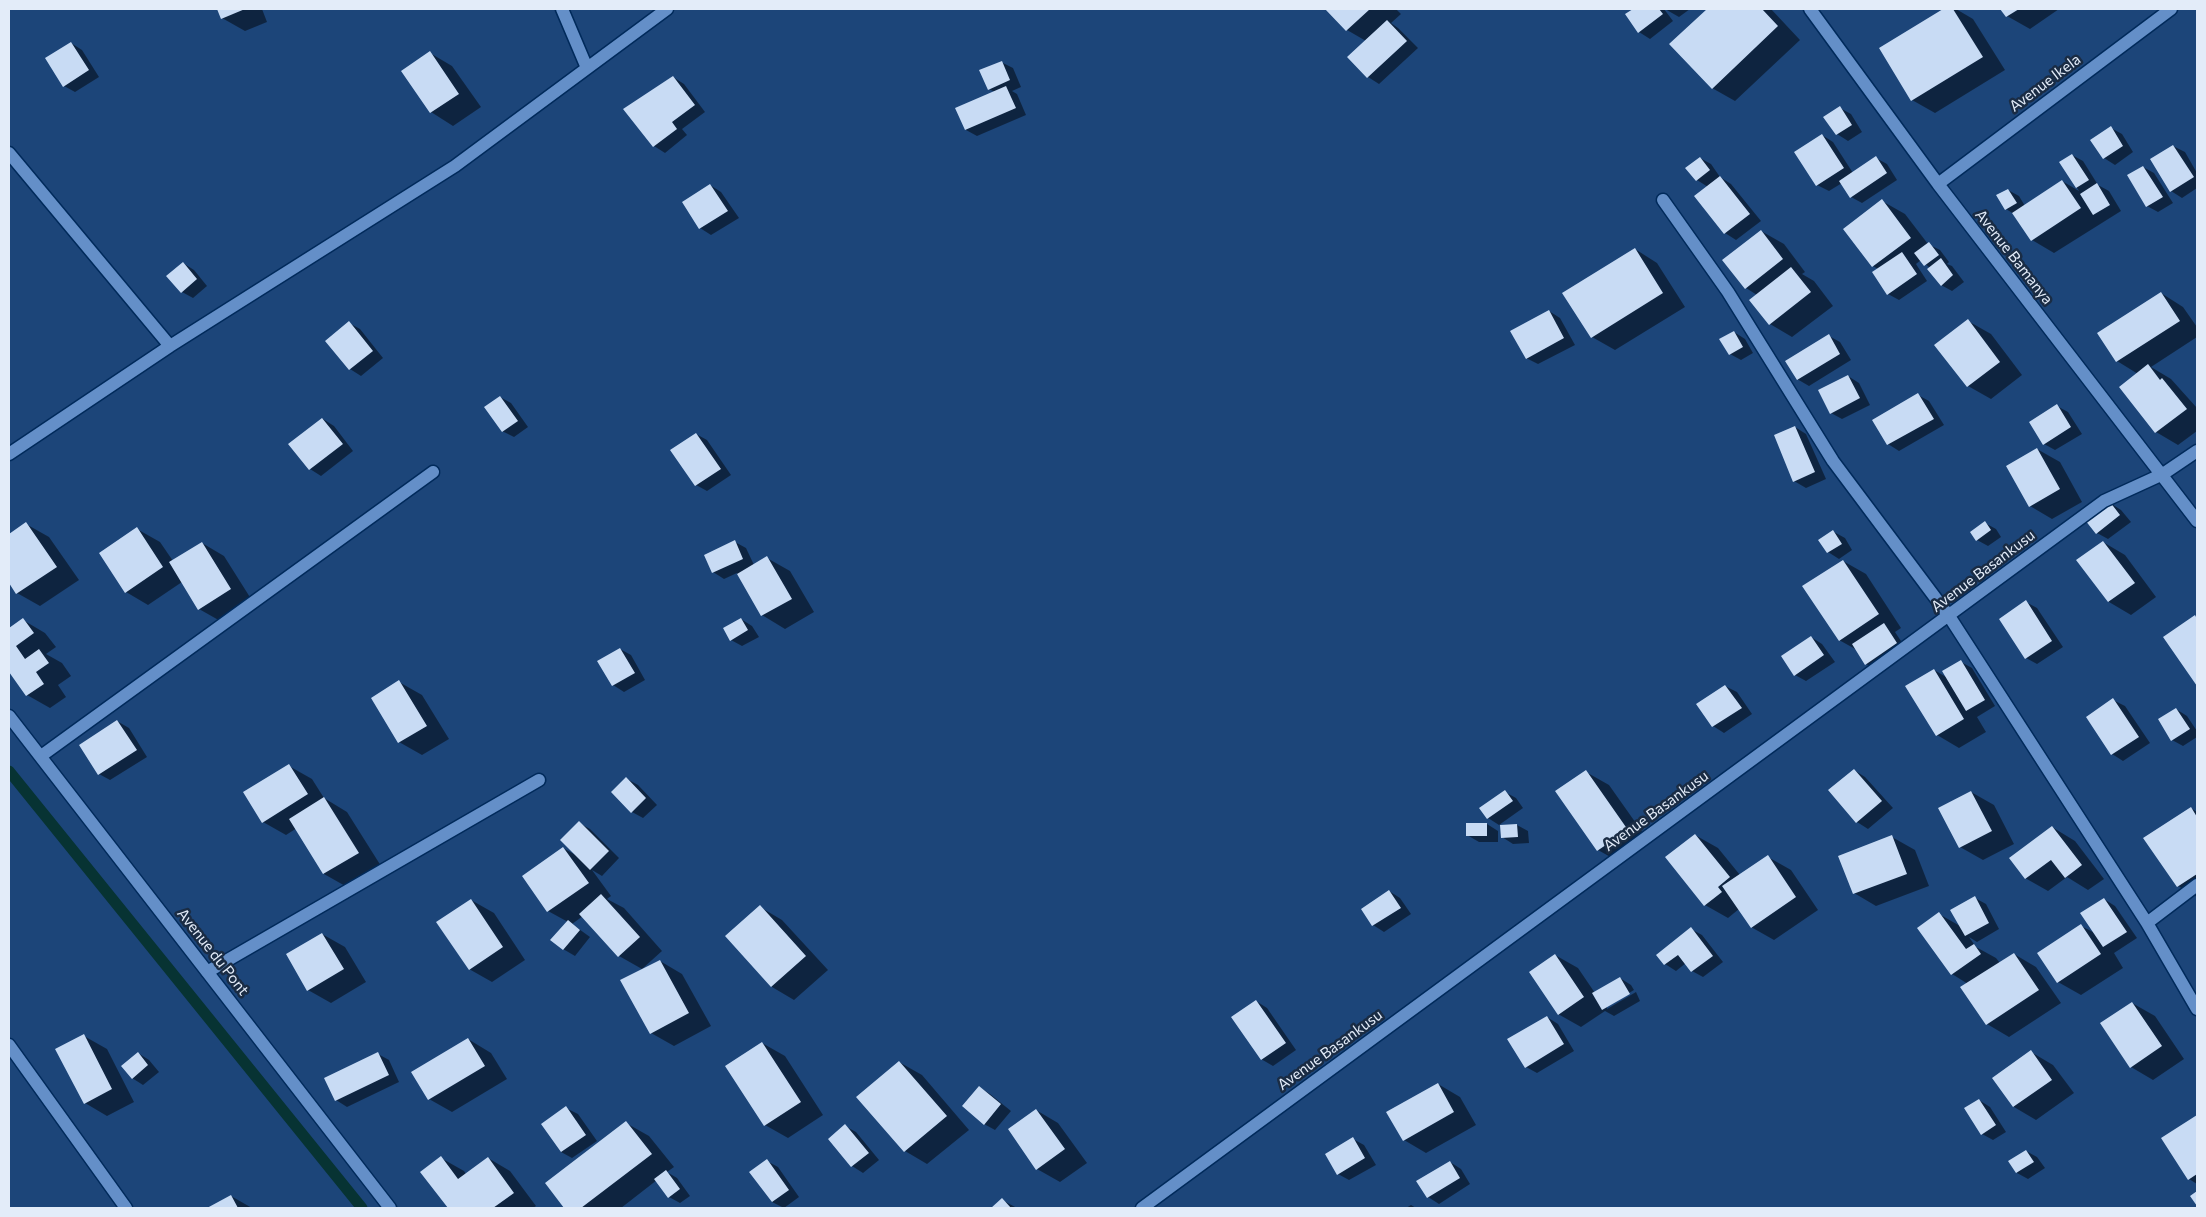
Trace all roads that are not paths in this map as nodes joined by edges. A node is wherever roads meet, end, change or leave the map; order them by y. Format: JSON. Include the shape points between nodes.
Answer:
{"nodes":[{"id":1,"x":562,"y":9,"type":"edge"},
{"id":2,"x":667,"y":9,"type":"edge"},
{"id":3,"x":1810,"y":9,"type":"edge"},
{"id":4,"x":2171,"y":9,"type":"edge"},
{"id":5,"x":587,"y":68,"type":"junction"},
{"id":6,"x":9,"y":153,"type":"edge"},
{"id":7,"x":1938,"y":184,"type":"junction"},
{"id":8,"x":1663,"y":200,"type":"dead end"},
{"id":9,"x":170,"y":346,"type":"junction"},
{"id":10,"x":2197,"y":451,"type":"edge"},
{"id":11,"x":9,"y":454,"type":"edge"},
{"id":12,"x":433,"y":472,"type":"dead end"},
{"id":13,"x":2163,"y":474,"type":"junction"},
{"id":14,"x":2197,"y":521,"type":"edge"},
{"id":15,"x":1950,"y":616,"type":"junction"},
{"id":16,"x":9,"y":716,"type":"edge"},
{"id":17,"x":41,"y":756,"type":"junction"},
{"id":18,"x":539,"y":780,"type":"dead end"},
{"id":19,"x":2197,"y":885,"type":"edge"},
{"id":20,"x":2147,"y":923,"type":"junction"},
{"id":21,"x":207,"y":972,"type":"junction"},
{"id":22,"x":2197,"y":1009,"type":"edge"},
{"id":23,"x":9,"y":1045,"type":"edge"},
{"id":24,"x":126,"y":1208,"type":"edge"},
{"id":25,"x":390,"y":1208,"type":"edge"},
{"id":26,"x":1142,"y":1208,"type":"edge"}],
"edges":[{"from":1,"to":5,"type":"street"},
{"from":2,"to":5,"type":"street"},
{"from":3,"to":7,"type":"street","name":"Avenue Bamanya"},
{"from":4,"to":7,"type":"street","name":"Avenue Ikela"},
{"from":5,"to":9,"type":"street","via":[[455,166]]},
{"from":6,"to":9,"type":"street"},
{"from":7,"to":13,"type":"street","name":"Avenue Bamanya"},
{"from":8,"to":15,"type":"street","via":[[1728,292],[1833,461]]},
{"from":9,"to":11,"type":"street"},
{"from":10,"to":13,"type":"street","name":"Avenue Basankusu"},
{"from":12,"to":17,"type":"street"},
{"from":13,"to":14,"type":"street","name":"Avenue Bamanya"},
{"from":13,"to":15,"type":"street","name":"Avenue Basankusu","via":[[2104,501]]},
{"from":15,"to":20,"type":"street"},
{"from":15,"to":26,"type":"street","name":"Avenue Basankusu"},
{"from":16,"to":17,"type":"street","name":"Avenue du Pont"},
{"from":17,"to":21,"type":"street","name":"Avenue du Pont"},
{"from":18,"to":21,"type":"street"},
{"from":19,"to":20,"type":"street"},
{"from":20,"to":22,"type":"street"},
{"from":21,"to":25,"type":"street","name":"Avenue du Pont"},
{"from":23,"to":24,"type":"street"}]}
